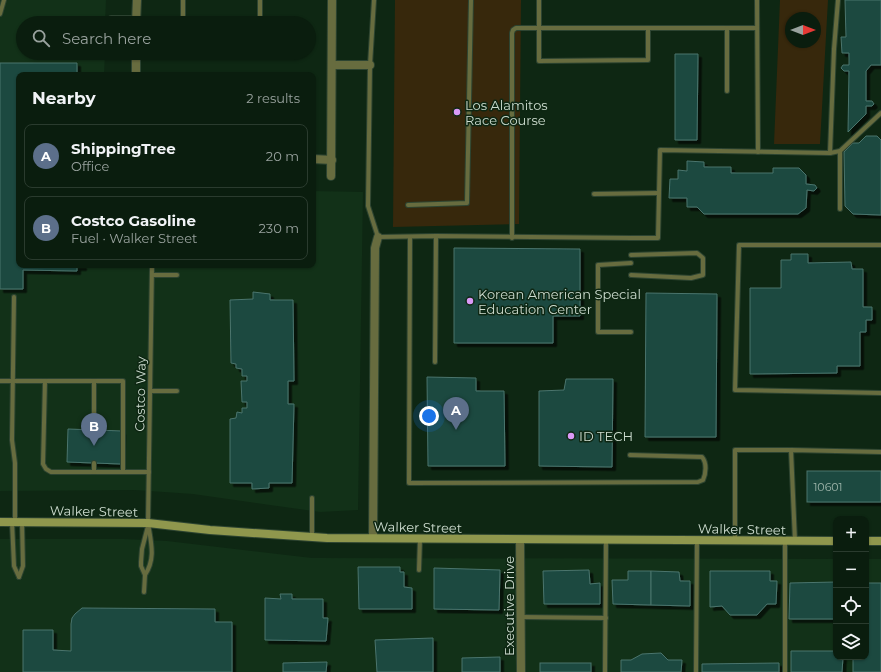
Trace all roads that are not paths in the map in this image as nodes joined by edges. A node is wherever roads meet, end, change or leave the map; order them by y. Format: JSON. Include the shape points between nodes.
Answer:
{"nodes":[{"id":1,"x":4,"y":0,"type":"edge"},
{"id":2,"x":137,"y":0,"type":"edge"},
{"id":3,"x":183,"y":0,"type":"edge"},
{"id":4,"x":260,"y":0,"type":"edge"},
{"id":5,"x":332,"y":0,"type":"edge"},
{"id":6,"x":374,"y":0,"type":"edge"},
{"id":7,"x":471,"y":0,"type":"edge"},
{"id":8,"x":539,"y":0,"type":"edge"},
{"id":9,"x":757,"y":0,"type":"edge"},
{"id":10,"x":838,"y":0,"type":"edge"},
{"id":11,"x":0,"y":14,"type":"edge"},
{"id":12,"x":136,"y":16,"type":"edge"},
{"id":13,"x":183,"y":16,"type":"edge"},
{"id":14,"x":260,"y":16,"type":"edge"},
{"id":15,"x":539,"y":28,"type":"junction"},
{"id":16,"x":648,"y":28,"type":"junction"},
{"id":17,"x":727,"y":28,"type":"junction"},
{"id":18,"x":757,"y":28,"type":"junction"},
{"id":19,"x":136,"y":60,"type":"edge"},
{"id":20,"x":332,"y":65,"type":"junction"},
{"id":21,"x":370,"y":65,"type":"junction"},
{"id":22,"x":136,"y":72,"type":"edge"},
{"id":23,"x":727,"y":91,"type":"dead end"},
{"id":24,"x":881,"y":113,"type":"edge"},
{"id":25,"x":840,"y":151,"type":"junction"},
{"id":26,"x":758,"y":152,"type":"junction"},
{"id":27,"x":830,"y":153,"type":"junction"},
{"id":28,"x":316,"y":159,"type":"edge"},
{"id":29,"x":332,"y":160,"type":"junction"},
{"id":30,"x":331,"y":176,"type":"dead end"},
{"id":31,"x":594,"y":194,"type":"dead end"},
{"id":32,"x":659,"y":194,"type":"junction"},
{"id":33,"x":408,"y":205,"type":"dead end"},
{"id":34,"x":840,"y":209,"type":"dead end"},
{"id":35,"x":436,"y":236,"type":"junction"},
{"id":36,"x":378,"y":237,"type":"junction"},
{"id":37,"x":410,"y":237,"type":"junction"},
{"id":38,"x":512,"y":238,"type":"junction"},
{"id":39,"x":881,"y":246,"type":"edge"},
{"id":40,"x":631,"y":255,"type":"dead end"},
{"id":41,"x":631,"y":263,"type":"dead end"},
{"id":42,"x":152,"y":268,"type":"edge"},
{"id":43,"x":152,"y":275,"type":"junction"},
{"id":44,"x":177,"y":275,"type":"dead end"},
{"id":45,"x":631,"y":275,"type":"dead end"},
{"id":46,"x":14,"y":297,"type":"dead end"},
{"id":47,"x":631,"y":332,"type":"dead end"},
{"id":48,"x":435,"y":362,"type":"dead end"},
{"id":49,"x":0,"y":381,"type":"edge"},
{"id":50,"x":13,"y":381,"type":"junction"},
{"id":51,"x":45,"y":381,"type":"junction"},
{"id":52,"x":94,"y":381,"type":"junction"},
{"id":53,"x":150,"y":391,"type":"junction"},
{"id":54,"x":177,"y":391,"type":"dead end"},
{"id":55,"x":881,"y":393,"type":"edge"},
{"id":56,"x":94,"y":430,"type":"dead end"},
{"id":57,"x":791,"y":450,"type":"junction"},
{"id":58,"x":881,"y":452,"type":"edge"},
{"id":59,"x":630,"y":455,"type":"dead end"},
{"id":60,"x":94,"y":463,"type":"dead end"},
{"id":61,"x":94,"y":472,"type":"junction"},
{"id":62,"x":123,"y":472,"type":"junction"},
{"id":63,"x":149,"y":472,"type":"junction"},
{"id":64,"x":312,"y":498,"type":"dead end"},
{"id":65,"x":0,"y":522,"type":"edge"},
{"id":66,"x":16,"y":522,"type":"junction"},
{"id":67,"x":148,"y":523,"type":"junction"},
{"id":68,"x":312,"y":537,"type":"junction"},
{"id":69,"x":373,"y":538,"type":"junction"},
{"id":70,"x":420,"y":539,"type":"junction"},
{"id":71,"x":520,"y":540,"type":"junction"},
{"id":72,"x":606,"y":540,"type":"junction"},
{"id":73,"x":697,"y":540,"type":"junction"},
{"id":74,"x":735,"y":540,"type":"junction"},
{"id":75,"x":785,"y":541,"type":"junction"},
{"id":76,"x":833,"y":541,"type":"edge"},
{"id":77,"x":869,"y":541,"type":"edge"},
{"id":78,"x":881,"y":541,"type":"edge"},
{"id":79,"x":795,"y":542,"type":"junction"},
{"id":80,"x":419,"y":570,"type":"dead end"},
{"id":81,"x":145,"y":575,"type":"junction"},
{"id":82,"x":144,"y":592,"type":"dead end"},
{"id":83,"x":521,"y":617,"type":"junction"},
{"id":84,"x":606,"y":618,"type":"junction"},
{"id":85,"x":521,"y":672,"type":"edge"},
{"id":86,"x":606,"y":672,"type":"edge"},
{"id":87,"x":696,"y":672,"type":"edge"},
{"id":88,"x":785,"y":672,"type":"edge"}],
"edges":[{"from":1,"to":11,"type":"lane"},
{"from":2,"to":12,"type":"street"},
{"from":3,"to":13,"type":"lane"},
{"from":4,"to":14,"type":"lane"},
{"from":5,"to":20,"type":"street"},
{"from":6,"to":21,"type":"lane"},
{"from":7,"to":33,"type":"lane","via":[[467,204]]},
{"from":8,"to":15,"type":"lane"},
{"from":9,"to":18,"type":"lane"},
{"from":10,"to":27,"type":"lane"},
{"from":15,"to":16,"type":"lane"},
{"from":15,"to":16,"type":"lane","via":[[539,60],[648,60]]},
{"from":15,"to":38,"type":"lane","via":[[516,28],[512,33]]},
{"from":16,"to":17,"type":"lane"},
{"from":17,"to":18,"type":"lane"},
{"from":17,"to":23,"type":"lane"},
{"from":18,"to":26,"type":"lane"},
{"from":19,"to":22,"type":"street"},
{"from":20,"to":21,"type":"street"},
{"from":20,"to":29,"type":"street"},
{"from":21,"to":36,"type":"lane","via":[[368,206]]},
{"from":24,"to":25,"type":"lane"},
{"from":25,"to":27,"type":"lane"},
{"from":25,"to":34,"type":"lane"},
{"from":26,"to":27,"type":"lane"},
{"from":26,"to":32,"type":"lane","via":[[660,150]]},
{"from":28,"to":29,"type":"street"},
{"from":29,"to":30,"type":"street"},
{"from":31,"to":32,"type":"lane"},
{"from":32,"to":38,"type":"lane","via":[[658,238]]},
{"from":35,"to":37,"type":"lane"},
{"from":35,"to":38,"type":"lane"},
{"from":35,"to":48,"type":"lane"},
{"from":36,"to":37,"type":"lane"},
{"from":36,"to":69,"type":"street","via":[[375,248]]},
{"from":37,"to":59,"type":"lane","via":[[409,483],[698,482],[705,476],[705,461],[702,457]]},
{"from":39,"to":55,"type":"lane","via":[[739,245],[735,390]]},
{"from":40,"to":45,"type":"lane","via":[[697,253],[704,258],[703,275],[691,278]]},
{"from":41,"to":47,"type":"lane","via":[[598,265],[598,332]]},
{"from":42,"to":43,"type":"lane","name":"Costco Way"},
{"from":43,"to":44,"type":"lane"},
{"from":43,"to":53,"type":"lane","name":"Costco Way"},
{"from":46,"to":50,"type":"lane"},
{"from":49,"to":50,"type":"lane"},
{"from":50,"to":51,"type":"lane"},
{"from":50,"to":66,"type":"lane","via":[[12,440]]},
{"from":51,"to":52,"type":"lane"},
{"from":51,"to":61,"type":"lane","via":[[43,464],[50,472]]},
{"from":52,"to":56,"type":"lane"},
{"from":52,"to":62,"type":"lane","via":[[123,381]]},
{"from":53,"to":54,"type":"lane"},
{"from":53,"to":63,"type":"lane","name":"Costco Way"},
{"from":57,"to":58,"type":"lane"},
{"from":57,"to":74,"type":"lane","via":[[735,450]]},
{"from":57,"to":79,"type":"lane"},
{"from":60,"to":61,"type":"lane"},
{"from":61,"to":62,"type":"lane"},
{"from":62,"to":63,"type":"lane"},
{"from":63,"to":67,"type":"lane","name":"Costco Way"},
{"from":64,"to":68,"type":"lane"},
{"from":65,"to":66,"type":"main road","name":"Walker Street"},
{"from":66,"to":66,"type":"lane","via":[[14,566],[19,577],[23,566]]},
{"from":66,"to":67,"type":"main road","name":"Walker Street"},
{"from":67,"to":68,"type":"main road","name":"Walker Street"},
{"from":67,"to":81,"type":"lane","via":[[141,562]]},
{"from":67,"to":81,"type":"lane","via":[[152,549],[150,567]]},
{"from":68,"to":69,"type":"main road","name":"Walker Street"},
{"from":69,"to":70,"type":"main road","name":"Walker Street"},
{"from":70,"to":71,"type":"main road","name":"Walker Street"},
{"from":70,"to":80,"type":"lane"},
{"from":71,"to":72,"type":"main road","name":"Walker Street"},
{"from":71,"to":83,"type":"street","name":"Executive Drive"},
{"from":72,"to":73,"type":"main road","name":"Walker Street"},
{"from":72,"to":84,"type":"lane"},
{"from":73,"to":74,"type":"main road","name":"Walker Street"},
{"from":73,"to":87,"type":"lane"},
{"from":74,"to":75,"type":"main road","name":"Walker Street"},
{"from":75,"to":79,"type":"main road","name":"Walker Street"},
{"from":75,"to":88,"type":"lane"},
{"from":76,"to":79,"type":"main road","name":"Walker Street"},
{"from":77,"to":78,"type":"main road"},
{"from":81,"to":82,"type":"lane"},
{"from":83,"to":84,"type":"lane"},
{"from":83,"to":85,"type":"street","name":"Executive Drive"},
{"from":84,"to":86,"type":"lane"}]}
